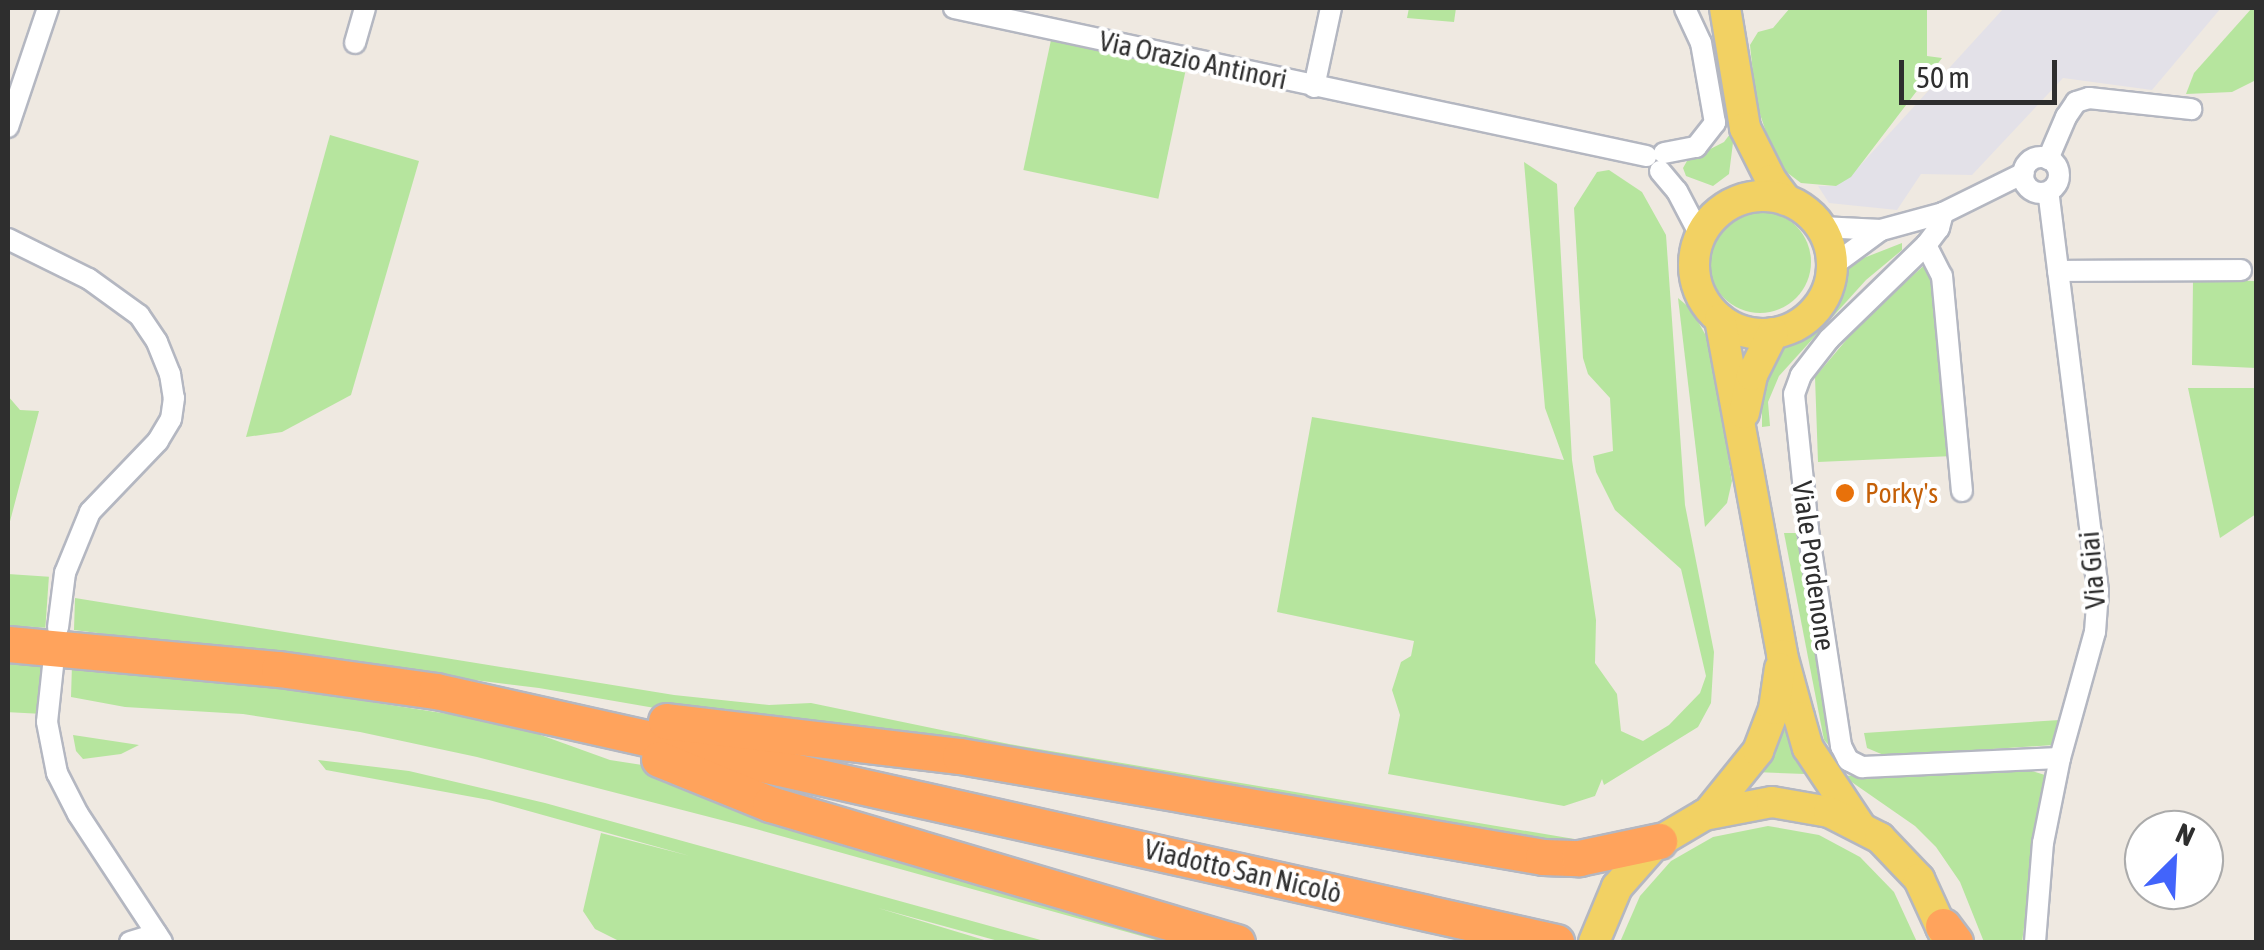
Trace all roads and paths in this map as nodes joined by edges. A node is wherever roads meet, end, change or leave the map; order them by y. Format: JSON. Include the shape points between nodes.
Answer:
{"nodes":[{"id":1,"x":48,"y":8,"type":"edge"},
{"id":2,"x":365,"y":8,"type":"edge"},
{"id":3,"x":954,"y":8,"type":"edge"},
{"id":4,"x":1331,"y":8,"type":"edge"},
{"id":5,"x":1699,"y":10,"type":"edge"},
{"id":6,"x":354,"y":43,"type":"dead end"},
{"id":7,"x":1314,"y":87,"type":"junction"},
{"id":8,"x":2191,"y":109,"type":"dead end"},
{"id":9,"x":8,"y":127,"type":"edge"},
{"id":10,"x":1746,"y":128,"type":"junction"},
{"id":11,"x":2048,"y":159,"type":"junction"},
{"id":12,"x":1657,"y":160,"type":"junction"},
{"id":13,"x":2024,"y":173,"type":"junction"},
{"id":14,"x":2048,"y":192,"type":"junction"},
{"id":15,"x":1786,"y":200,"type":"junction"},
{"id":16,"x":1727,"y":206,"type":"junction"},
{"id":17,"x":1943,"y":213,"type":"junction"},
{"id":18,"x":1821,"y":228,"type":"junction"},
{"id":19,"x":1880,"y":230,"type":"junction"},
{"id":20,"x":1700,"y":235,"type":"junction"},
{"id":21,"x":8,"y":239,"type":"edge"},
{"id":22,"x":1926,"y":245,"type":"junction"},
{"id":23,"x":1832,"y":266,"type":"junction"},
{"id":24,"x":2241,"y":270,"type":"dead end"},
{"id":25,"x":2058,"y":271,"type":"junction"},
{"id":26,"x":1720,"y":319,"type":"junction"},
{"id":27,"x":1774,"y":333,"type":"junction"},
{"id":28,"x":1741,"y":425,"type":"junction"},
{"id":29,"x":1962,"y":491,"type":"dead end"},
{"id":30,"x":58,"y":628,"type":"dead end"},
{"id":31,"x":8,"y":644,"type":"edge"},
{"id":32,"x":1782,"y":656,"type":"junction"},
{"id":33,"x":53,"y":666,"type":"dead end"},
{"id":34,"x":556,"y":718,"type":"junction"},
{"id":35,"x":2060,"y":758,"type":"junction"},
{"id":36,"x":1708,"y":813,"type":"junction"},
{"id":37,"x":1860,"y":826,"type":"junction"},
{"id":38,"x":1659,"y":841,"type":"junction"},
{"id":39,"x":1949,"y":937,"type":"edge"},
{"id":40,"x":159,"y":938,"type":"edge"},
{"id":41,"x":130,"y":942,"type":"edge"},
{"id":42,"x":1237,"y":942,"type":"edge"},
{"id":43,"x":1556,"y":942,"type":"edge"},
{"id":44,"x":1594,"y":942,"type":"edge"},
{"id":45,"x":2035,"y":942,"type":"edge"}],
"edges":[{"from":1,"to":9,"type":"street"},
{"from":2,"to":6,"type":"street"},
{"from":3,"to":7,"type":"street","name":"Via Orazio Antinori"},
{"from":4,"to":7,"type":"street","name":"Via Orazio Antinori"},
{"from":5,"to":10,"type":"main road","via":[[1730,42]]},
{"from":5,"to":12,"type":"street","via":[[1716,123],[1696,147]]},
{"from":7,"to":12,"type":"street","name":"Via Orazio Antinori"},
{"from":8,"to":11,"type":"street","via":[[2076,102]]},
{"from":10,"to":15,"type":"main road"},
{"from":10,"to":16,"type":"main road"},
{"from":11,"to":13,"type":"street","via":[[2032,160]]},
{"from":11,"to":14,"type":"street","via":[[2059,173]]},
{"from":12,"to":20,"type":"street"},
{"from":13,"to":14,"type":"street","via":[[2030,190]]},
{"from":13,"to":17,"type":"street"},
{"from":14,"to":25,"type":"street","name":"Via Giai"},
{"from":15,"to":16,"type":"main road","via":[[1755,196]]},
{"from":15,"to":18,"type":"main road"},
{"from":16,"to":20,"type":"main road"},
{"from":17,"to":19,"type":"street"},
{"from":17,"to":22,"type":"street","name":"Viale Pordenone"},
{"from":18,"to":19,"type":"street"},
{"from":18,"to":23,"type":"main road"},
{"from":19,"to":23,"type":"street"},
{"from":20,"to":26,"type":"main road","name":"Viale Pordenone","via":[[1695,278]]},
{"from":21,"to":30,"type":"street","via":[[89,280],[139,315],[157,342],[174,398],[158,441],[90,512],[65,572]]},
{"from":22,"to":29,"type":"street","via":[[1942,276]]},
{"from":22,"to":35,"type":"street","name":"Viale Pordenone","via":[[1830,339],[1801,374],[1794,394],[1841,746],[1862,768]]},
{"from":23,"to":27,"type":"main road","via":[[1815,310]]},
{"from":24,"to":25,"type":"street"},
{"from":25,"to":35,"type":"street","name":"Via Giai","via":[[2098,591],[2096,632]]},
{"from":26,"to":27,"type":"main road","via":[[1745,331]]},
{"from":26,"to":28,"type":"main road","name":"Viale Pordenone"},
{"from":27,"to":28,"type":"main road","name":"Viale Pordenone","via":[[1752,375]]},
{"from":28,"to":32,"type":"main road","name":"Viale Pordenone"},
{"from":31,"to":34,"type":"highway","name":"Viadotto San Nicolò","via":[[344,678]]},
{"from":32,"to":36,"type":"main road","name":"Viale Pordenone","via":[[1774,709],[1758,750]]},
{"from":32,"to":37,"type":"main road","name":"Viale Pordenone","via":[[1808,748]]},
{"from":33,"to":40,"type":"street","via":[[47,722],[58,772]]},
{"from":34,"to":38,"type":"highway","via":[[601,712],[828,737],[1543,857],[1579,858]]},
{"from":34,"to":42,"type":"highway","via":[[603,744],[668,761],[770,804]]},
{"from":34,"to":43,"type":"highway","name":"Viadotto San Nicolò"},
{"from":35,"to":45,"type":"street","name":"Via Giai","via":[[2043,843]]},
{"from":36,"to":37,"type":"main road","name":"Viale Pordenone","via":[[1785,803]]},
{"from":36,"to":38,"type":"main road","name":"Viale Pordenone"},
{"from":37,"to":39,"type":"main road","name":"Viale Pordenone","via":[[1908,864]]},
{"from":38,"to":44,"type":"main road","name":"Viale Pordenone","via":[[1617,887]]},
{"from":40,"to":41,"type":"street"}]}
